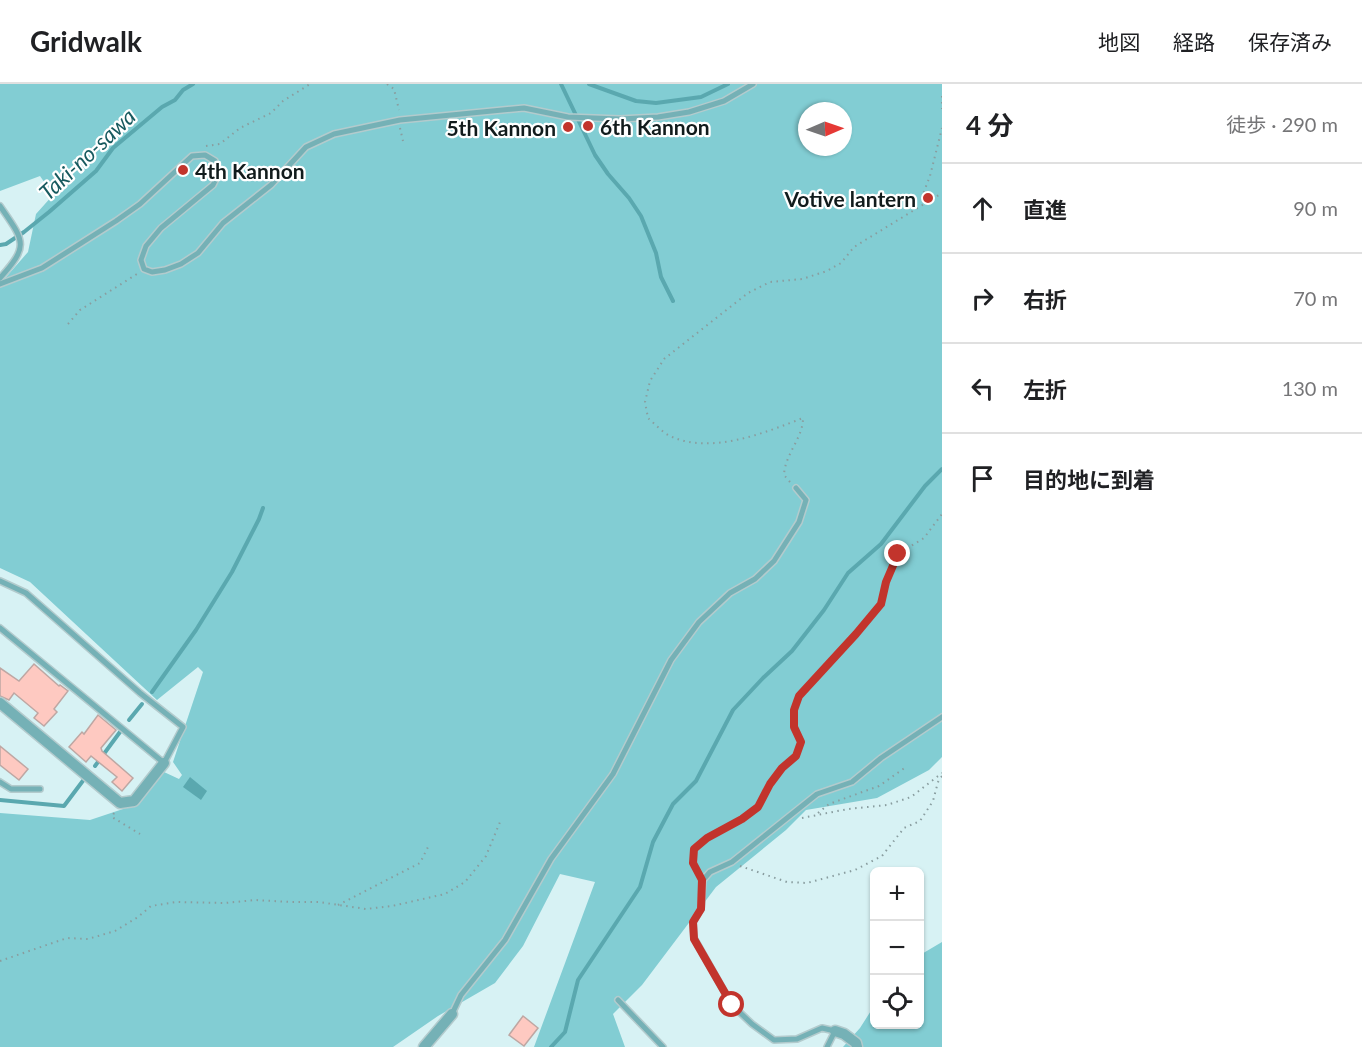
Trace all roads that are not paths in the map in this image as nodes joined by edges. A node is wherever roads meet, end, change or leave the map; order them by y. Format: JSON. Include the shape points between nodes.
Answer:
{"nodes":[{"id":1,"x":753,"y":84,"type":"edge"},
{"id":2,"x":0,"y":207,"type":"edge"},
{"id":3,"x":0,"y":278,"type":"edge"},
{"id":4,"x":0,"y":284,"type":"edge"},
{"id":5,"x":796,"y":488,"type":"road end"},
{"id":6,"x":0,"y":581,"type":"edge"},
{"id":7,"x":0,"y":628,"type":"edge"},
{"id":8,"x":0,"y":703,"type":"edge"},
{"id":9,"x":942,"y":717,"type":"edge"},
{"id":10,"x":164,"y":763,"type":"junction"},
{"id":11,"x":0,"y":782,"type":"edge"},
{"id":12,"x":40,"y":789,"type":"dead end"},
{"id":13,"x":618,"y":1000,"type":"dead end"},
{"id":14,"x":452,"y":1014,"type":"joint"},
{"id":15,"x":835,"y":1031,"type":"junction"},
{"id":16,"x":424,"y":1047,"type":"edge"},
{"id":17,"x":663,"y":1047,"type":"edge"},
{"id":18,"x":826,"y":1047,"type":"edge"},
{"id":19,"x":857,"y":1047,"type":"edge"}],
"edges":[{"from":1,"to":4,"type":"lane","via":[[724,100],[658,117],[568,117],[524,108],[400,120],[334,134],[306,147],[271,185],[223,223],[198,252],[165,270],[144,269],[141,260],[146,246],[161,228],[213,185],[218,175],[215,161],[205,155],[192,156],[116,221],[42,268]]},
{"from":2,"to":3,"type":"lane","via":[[16,231],[21,248]]},
{"from":5,"to":14,"type":"lane","via":[[806,500],[799,522],[774,561],[699,621],[671,660],[613,774],[551,859],[505,940],[461,995]]},
{"from":6,"to":10,"type":"lane","via":[[26,593],[183,727]]},
{"from":7,"to":10,"type":"lane"},
{"from":8,"to":10,"type":"street","via":[[120,803],[134,801]]},
{"from":9,"to":15,"type":"lane","via":[[852,782],[817,794],[732,862],[702,880],[701,909],[693,922],[694,939],[732,1005],[774,1040],[797,1039],[822,1028]]},
{"from":11,"to":12,"type":"lane","via":[[11,789]]},
{"from":13,"to":17,"type":"lane"},
{"from":14,"to":16,"type":"street"},
{"from":15,"to":18,"type":"lane"},
{"from":15,"to":19,"type":"street","via":[[850,1038]]}]}
